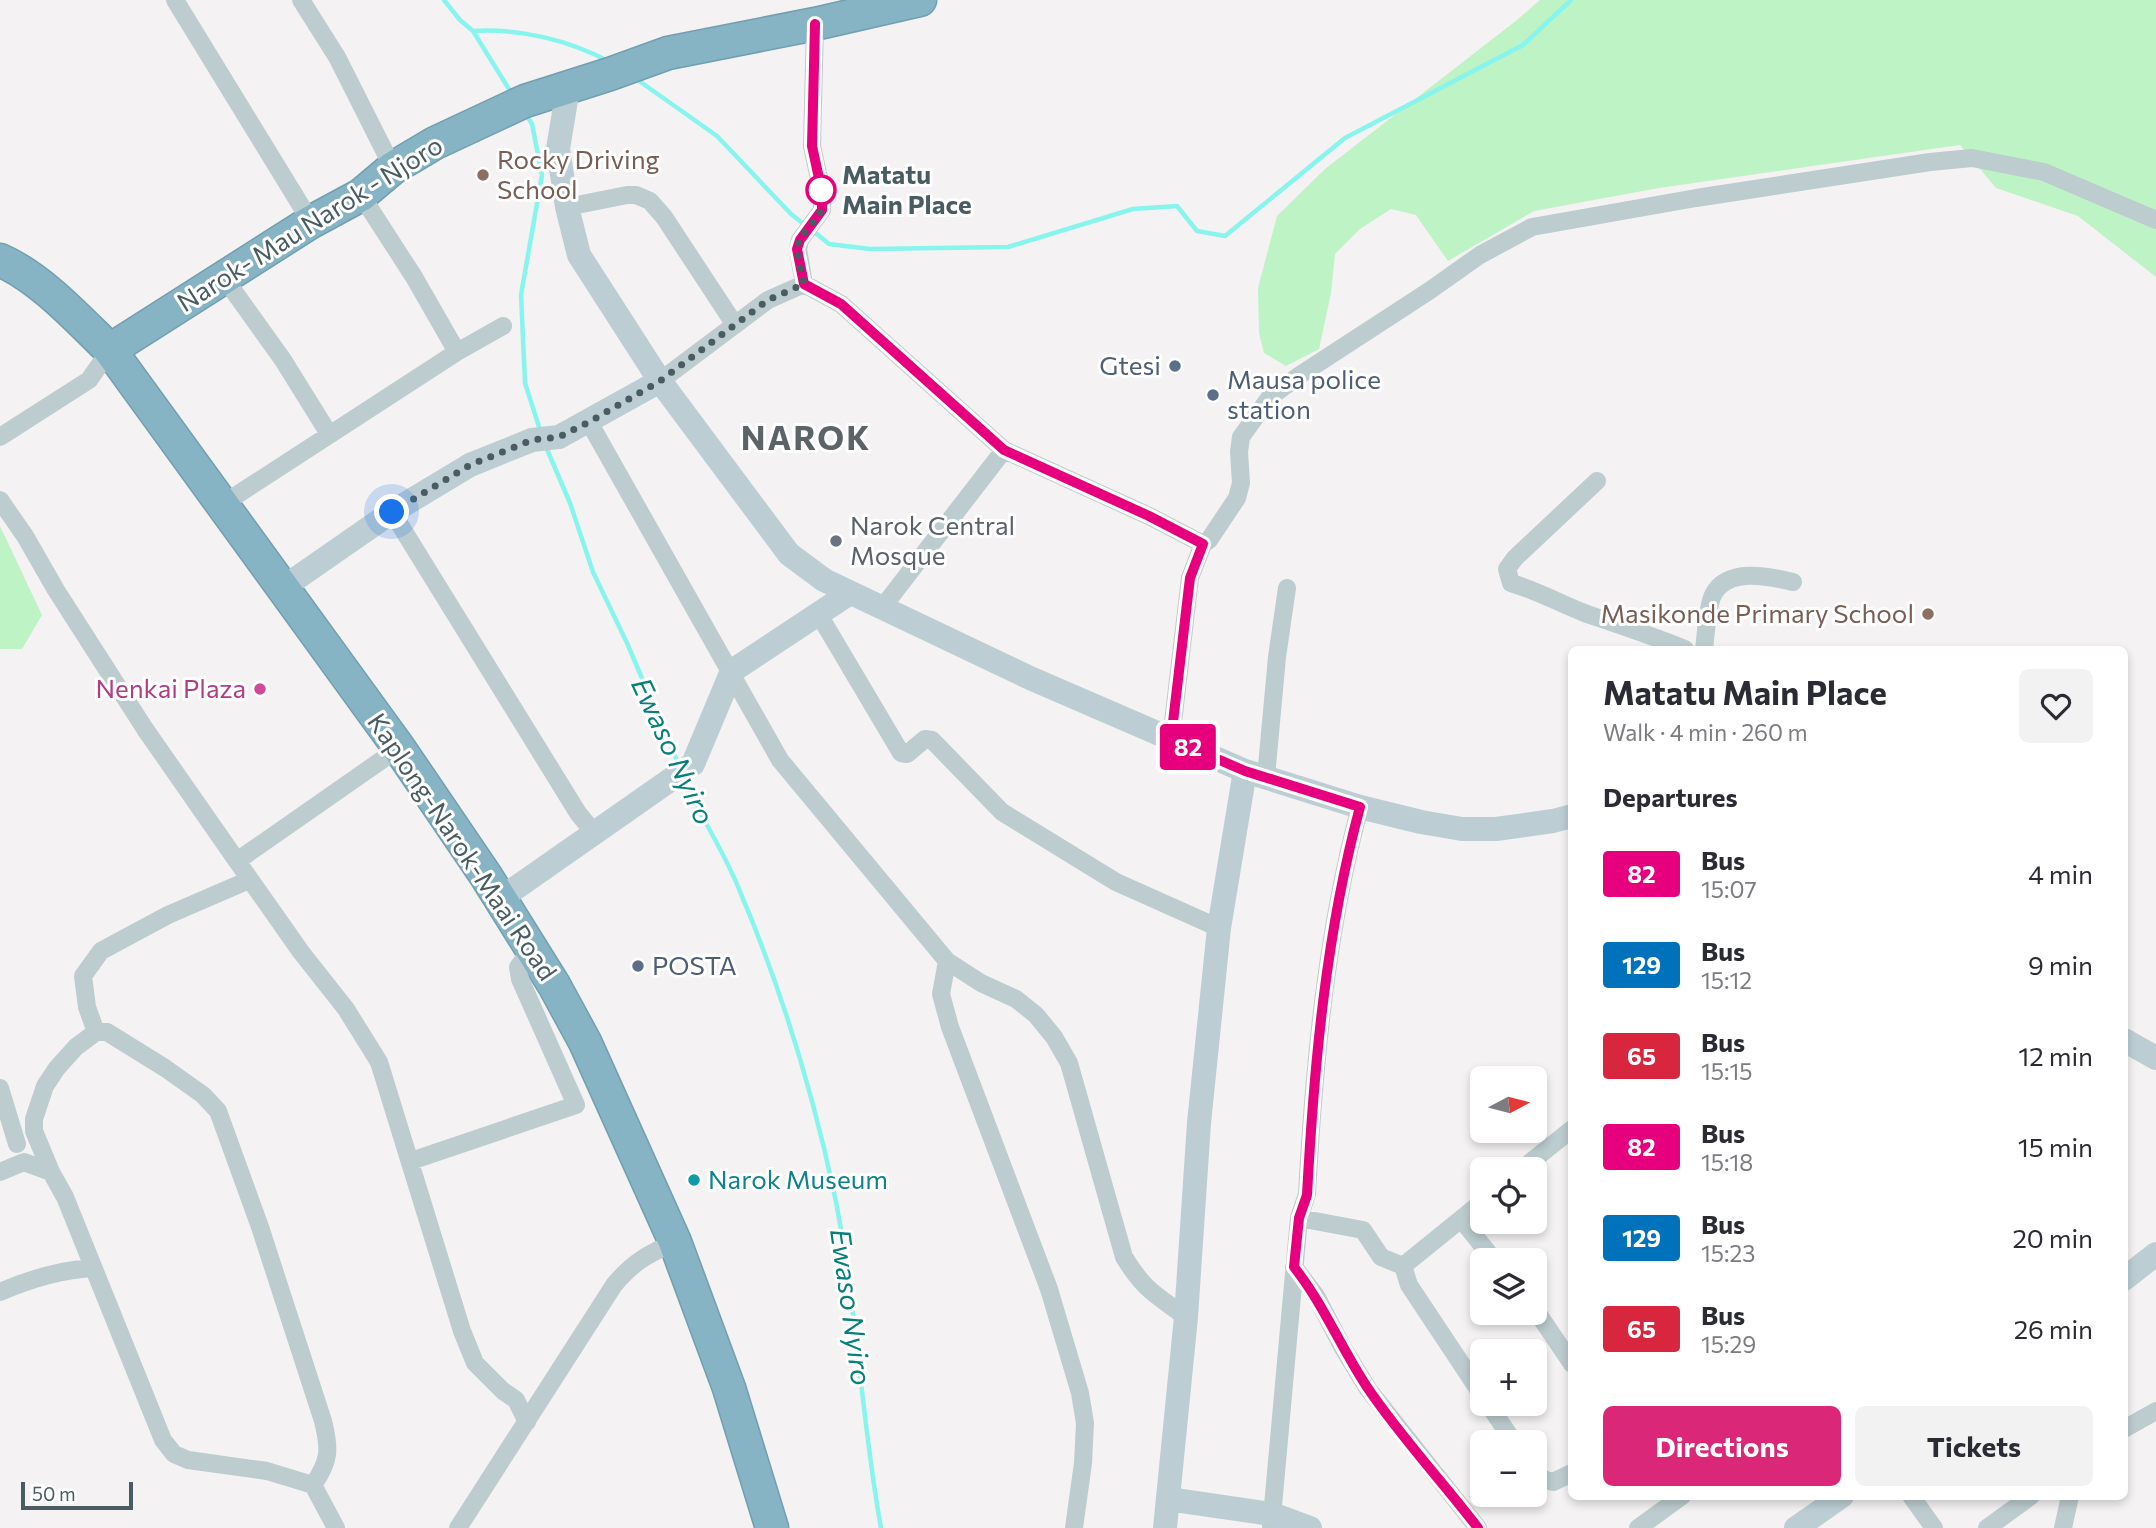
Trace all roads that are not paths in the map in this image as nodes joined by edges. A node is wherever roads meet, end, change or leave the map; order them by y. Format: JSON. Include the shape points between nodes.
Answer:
{"nodes":[{"id":1,"x":175,"y":0,"type":"edge"},
{"id":2,"x":301,"y":0,"type":"edge"},
{"id":3,"x":920,"y":0,"type":"edge"},
{"id":4,"x":815,"y":24,"type":"junction"},
{"id":5,"x":568,"y":88,"type":"junction"},
{"id":6,"x":393,"y":168,"type":"junction"},
{"id":7,"x":361,"y":195,"type":"junction"},
{"id":8,"x":566,"y":207,"type":"junction"},
{"id":9,"x":2156,"y":220,"type":"edge"},
{"id":10,"x":311,"y":222,"type":"junction"},
{"id":11,"x":0,"y":260,"type":"edge"},
{"id":12,"x":225,"y":279,"type":"junction"},
{"id":13,"x":804,"y":284,"type":"junction"},
{"id":14,"x":735,"y":325,"type":"junction"},
{"id":15,"x":503,"y":326,"type":"dead end"},
{"id":16,"x":110,"y":350,"type":"junction"},
{"id":17,"x":457,"y":352,"type":"junction"},
{"id":18,"x":660,"y":381,"type":"junction"},
{"id":19,"x":589,"y":422,"type":"junction"},
{"id":20,"x":329,"y":434,"type":"junction"},
{"id":21,"x":0,"y":438,"type":"edge"},
{"id":22,"x":1004,"y":450,"type":"junction"},
{"id":23,"x":1597,"y":481,"type":"dead end"},
{"id":24,"x":0,"y":500,"type":"edge"},
{"id":25,"x":223,"y":504,"type":"junction"},
{"id":26,"x":392,"y":512,"type":"junction"},
{"id":27,"x":1203,"y":544,"type":"junction"},
{"id":28,"x":1793,"y":582,"type":"dead end"},
{"id":29,"x":284,"y":587,"type":"junction"},
{"id":30,"x":1287,"y":588,"type":"dead end"},
{"id":31,"x":850,"y":593,"type":"junction"},
{"id":32,"x":882,"y":608,"type":"junction"},
{"id":33,"x":818,"y":613,"type":"junction"},
{"id":34,"x":1678,"y":646,"type":"edge"},
{"id":35,"x":1704,"y":646,"type":"edge"},
{"id":36,"x":732,"y":671,"type":"junction"},
{"id":37,"x":1171,"y":739,"type":"junction"},
{"id":38,"x":399,"y":748,"type":"junction"},
{"id":39,"x":1256,"y":774,"type":"junction"},
{"id":40,"x":1360,"y":807,"type":"junction"},
{"id":41,"x":1568,"y":817,"type":"edge"},
{"id":42,"x":595,"y":834,"type":"junction"},
{"id":43,"x":237,"y":861,"type":"junction"},
{"id":44,"x":249,"y":880,"type":"junction"},
{"id":45,"x":500,"y":899,"type":"junction"},
{"id":46,"x":1219,"y":928,"type":"junction"},
{"id":47,"x":532,"y":948,"type":"junction"},
{"id":48,"x":947,"y":961,"type":"junction"},
{"id":49,"x":96,"y":1032,"type":"junction"},
{"id":50,"x":2128,"y":1042,"type":"edge"},
{"id":51,"x":2156,"y":1058,"type":"edge"},
{"id":52,"x":0,"y":1088,"type":"edge"},
{"id":53,"x":0,"y":1129,"type":"edge"},
{"id":54,"x":1568,"y":1132,"type":"edge"},
{"id":55,"x":17,"y":1143,"type":"junction"},
{"id":56,"x":1537,"y":1157,"type":"edge"},
{"id":57,"x":411,"y":1161,"type":"junction"},
{"id":58,"x":24,"y":1162,"type":"junction"},
{"id":59,"x":0,"y":1172,"type":"edge"},
{"id":60,"x":51,"y":1172,"type":"junction"},
{"id":61,"x":1470,"y":1212,"type":"edge"},
{"id":62,"x":1299,"y":1218,"type":"junction"},
{"id":63,"x":1461,"y":1219,"type":"junction"},
{"id":64,"x":675,"y":1242,"type":"junction"},
{"id":65,"x":1484,"y":1248,"type":"edge"},
{"id":66,"x":2156,"y":1254,"type":"edge"},
{"id":67,"x":1403,"y":1266,"type":"junction"},
{"id":68,"x":1294,"y":1267,"type":"junction"},
{"id":69,"x":92,"y":1268,"type":"junction"},
{"id":70,"x":2128,"y":1276,"type":"edge"},
{"id":71,"x":0,"y":1292,"type":"edge"},
{"id":72,"x":1186,"y":1317,"type":"junction"},
{"id":73,"x":1546,"y":1325,"type":"edge"},
{"id":74,"x":1568,"y":1358,"type":"edge"},
{"id":75,"x":1470,"y":1377,"type":"edge"},
{"id":76,"x":2156,"y":1411,"type":"edge"},
{"id":77,"x":527,"y":1422,"type":"junction"},
{"id":78,"x":2128,"y":1427,"type":"edge"},
{"id":79,"x":1568,"y":1475,"type":"edge"},
{"id":80,"x":1547,"y":1480,"type":"edge"},
{"id":81,"x":313,"y":1485,"type":"junction"},
{"id":82,"x":1168,"y":1499,"type":"junction"},
{"id":83,"x":1676,"y":1500,"type":"edge"},
{"id":84,"x":1836,"y":1500,"type":"edge"},
{"id":85,"x":1914,"y":1500,"type":"edge"},
{"id":86,"x":2026,"y":1500,"type":"edge"},
{"id":87,"x":2069,"y":1500,"type":"edge"},
{"id":88,"x":1272,"y":1521,"type":"edge"},
{"id":89,"x":337,"y":1528,"type":"edge"},
{"id":90,"x":458,"y":1528,"type":"edge"},
{"id":91,"x":772,"y":1528,"type":"edge"},
{"id":92,"x":1074,"y":1528,"type":"edge"},
{"id":93,"x":1165,"y":1528,"type":"edge"},
{"id":94,"x":1310,"y":1528,"type":"edge"},
{"id":95,"x":1478,"y":1528,"type":"edge"},
{"id":96,"x":1638,"y":1528,"type":"edge"},
{"id":97,"x":1796,"y":1528,"type":"edge"},
{"id":98,"x":1934,"y":1528,"type":"edge"},
{"id":99,"x":1987,"y":1528,"type":"edge"},
{"id":100,"x":2063,"y":1528,"type":"edge"}],
"edges":[{"from":1,"to":10,"type":"street"},
{"from":2,"to":6,"type":"street","via":[[337,57]]},
{"from":3,"to":4,"type":"highway","name":"Narok- Mau Narok - Njoro"},
{"from":4,"to":5,"type":"highway","name":"Narok- Mau Narok - Njoro","via":[[668,53]]},
{"from":4,"to":13,"type":"street","via":[[812,146],[822,210],[797,249]]},
{"from":5,"to":6,"type":"highway","name":"Narok- Mau Narok - Njoro","via":[[435,143]]},
{"from":5,"to":8,"type":"street","via":[[558,149]]},
{"from":6,"to":7,"type":"highway","name":"Narok- Mau Narok - Njoro"},
{"from":7,"to":10,"type":"highway","name":"Narok- Mau Narok - Njoro"},
{"from":7,"to":17,"type":"street"},
{"from":8,"to":14,"type":"street","via":[[627,195],[650,201]]},
{"from":8,"to":18,"type":"street","via":[[579,255]]},
{"from":9,"to":27,"type":"street","via":[[2044,172],[1972,158],[1532,227],[1480,255],[1270,397],[1241,437],[1237,498]]},
{"from":10,"to":12,"type":"highway","name":"Narok- Mau Narok - Njoro"},
{"from":11,"to":16,"type":"highway","name":"Kaplong-Narok-Maai Road","via":[[62,304]]},
{"from":12,"to":16,"type":"highway","name":"Narok- Mau Narok - Njoro"},
{"from":12,"to":20,"type":"street"},
{"from":13,"to":14,"type":"street","via":[[768,300]]},
{"from":13,"to":22,"type":"street","via":[[841,304]]},
{"from":14,"to":18,"type":"street"},
{"from":15,"to":17,"type":"street"},
{"from":16,"to":21,"type":"street","via":[[89,380]]},
{"from":16,"to":25,"type":"highway","name":"Kaplong-Narok-Maai Road"},
{"from":17,"to":20,"type":"street"},
{"from":18,"to":19,"type":"street"},
{"from":18,"to":31,"type":"street","via":[[789,554]]},
{"from":19,"to":26,"type":"street","via":[[559,437],[532,440],[470,465]]},
{"from":19,"to":36,"type":"street"},
{"from":20,"to":25,"type":"street"},
{"from":22,"to":27,"type":"street"},
{"from":22,"to":32,"type":"street"},
{"from":23,"to":34,"type":"street","via":[[1523,548],[1507,569],[1511,583]]},
{"from":24,"to":43,"type":"street","via":[[145,729]]},
{"from":25,"to":29,"type":"highway","name":"Kaplong-Narok-Maai Road"},
{"from":26,"to":29,"type":"street"},
{"from":26,"to":42,"type":"street"},
{"from":27,"to":37,"type":"street","via":[[1190,578]]},
{"from":28,"to":35,"type":"street","via":[[1743,576],[1722,584],[1712,596]]},
{"from":29,"to":38,"type":"highway","name":"Kaplong-Narok-Maai Road"},
{"from":30,"to":39,"type":"street"},
{"from":31,"to":32,"type":"street"},
{"from":31,"to":33,"type":"street"},
{"from":32,"to":37,"type":"street"},
{"from":33,"to":36,"type":"street"},
{"from":33,"to":46,"type":"street","via":[[901,753],[907,754],[925,739],[932,740],[1002,812],[1116,882]]},
{"from":36,"to":42,"type":"street","via":[[693,764]]},
{"from":36,"to":48,"type":"street","via":[[780,760]]},
{"from":37,"to":39,"type":"street"},
{"from":38,"to":43,"type":"street"},
{"from":38,"to":45,"type":"highway","name":"Kaplong-Narok-Maai Road"},
{"from":39,"to":40,"type":"street"},
{"from":39,"to":46,"type":"street"},
{"from":40,"to":41,"type":"street","via":[[1462,829],[1496,829]]},
{"from":40,"to":62,"type":"street","via":[[1324,999],[1307,1195]]},
{"from":42,"to":45,"type":"street"},
{"from":43,"to":44,"type":"street"},
{"from":44,"to":49,"type":"street","via":[[101,951],[83,976]]},
{"from":44,"to":57,"type":"street","via":[[373,1051]]},
{"from":45,"to":47,"type":"highway","name":"Kaplong-Narok-Maai Road"},
{"from":46,"to":72,"type":"street","via":[[1199,1122]]},
{"from":47,"to":57,"type":"street","via":[[518,967],[520,979],[576,1105]]},
{"from":47,"to":64,"type":"highway","name":"Kaplong-Narok-Maai Road","via":[[586,1042]]},
{"from":48,"to":72,"type":"street","via":[[1016,999],[1036,1014],[1054,1037],[1069,1063],[1124,1257],[1149,1292]]},
{"from":48,"to":92,"type":"street","via":[[940,994],[950,1027],[1049,1289],[1080,1393],[1085,1423]]},
{"from":49,"to":60,"type":"street","via":[[57,1068],[38,1101],[34,1131]]},
{"from":49,"to":81,"type":"street","via":[[107,1032],[165,1068],[218,1111],[329,1443],[323,1470]]},
{"from":50,"to":51,"type":"street"},
{"from":52,"to":55,"type":"street"},
{"from":53,"to":55,"type":"street"},
{"from":54,"to":56,"type":"street"},
{"from":55,"to":58,"type":"street"},
{"from":57,"to":77,"type":"street","via":[[475,1363],[516,1400]]},
{"from":58,"to":59,"type":"street"},
{"from":58,"to":60,"type":"street"},
{"from":60,"to":69,"type":"street"},
{"from":61,"to":63,"type":"street"},
{"from":62,"to":67,"type":"street","via":[[1363,1230],[1381,1257]]},
{"from":62,"to":68,"type":"street"},
{"from":63,"to":65,"type":"street"},
{"from":63,"to":67,"type":"street"},
{"from":64,"to":77,"type":"street","via":[[643,1257],[614,1285]]},
{"from":64,"to":91,"type":"highway","name":"Kaplong-Narok-Maai Road","via":[[729,1388]]},
{"from":66,"to":70,"type":"street"},
{"from":67,"to":75,"type":"street","via":[[1409,1285]]},
{"from":68,"to":88,"type":"street"},
{"from":68,"to":95,"type":"street","via":[[1316,1296],[1368,1389]]},
{"from":69,"to":71,"type":"street","via":[[26,1280]]},
{"from":69,"to":81,"type":"street","via":[[163,1440],[174,1454],[267,1471]]},
{"from":72,"to":82,"type":"street"},
{"from":73,"to":74,"type":"street"},
{"from":76,"to":78,"type":"street"},
{"from":77,"to":90,"type":"street"},
{"from":79,"to":80,"type":"street"},
{"from":81,"to":89,"type":"street"},
{"from":82,"to":88,"type":"street"},
{"from":82,"to":93,"type":"street"},
{"from":83,"to":96,"type":"street"},
{"from":84,"to":97,"type":"street"},
{"from":85,"to":98,"type":"street"},
{"from":86,"to":99,"type":"street"},
{"from":87,"to":100,"type":"street"},
{"from":88,"to":94,"type":"street"}]}
